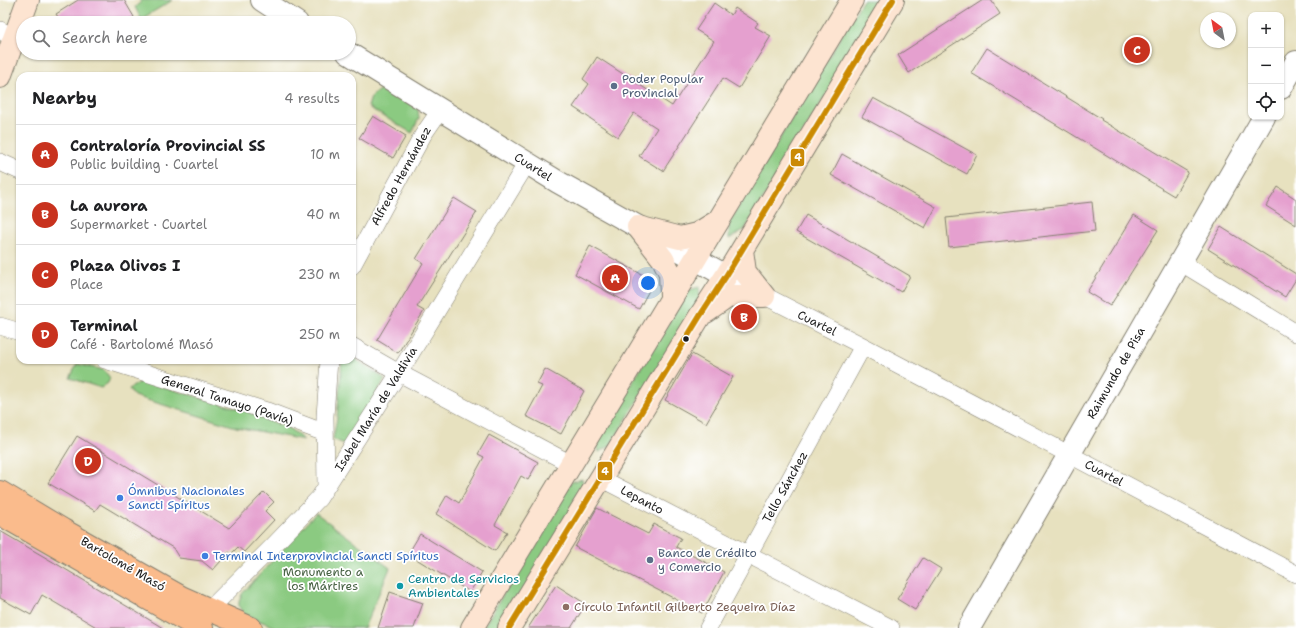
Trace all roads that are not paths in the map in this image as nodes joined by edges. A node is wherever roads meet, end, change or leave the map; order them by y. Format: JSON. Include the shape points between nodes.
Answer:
{"nodes":[{"id":1,"x":28,"y":0,"type":"edge"},
{"id":2,"x":262,"y":0,"type":"edge"},
{"id":3,"x":852,"y":0,"type":"edge"},
{"id":4,"x":892,"y":0,"type":"edge"},
{"id":5,"x":18,"y":16,"type":"edge"},
{"id":6,"x":286,"y":16,"type":"edge"},
{"id":7,"x":16,"y":19,"type":"edge"},
{"id":8,"x":7,"y":34,"type":"edge"},
{"id":9,"x":356,"y":58,"type":"edge"},
{"id":10,"x":1296,"y":62,"type":"edge"},
{"id":11,"x":0,"y":77,"type":"edge"},
{"id":12,"x":1283,"y":84,"type":"edge"},
{"id":13,"x":441,"y":109,"type":"junction"},
{"id":14,"x":1262,"y":120,"type":"edge"},
{"id":15,"x":0,"y":162,"type":"edge"},
{"id":16,"x":527,"y":163,"type":"junction"},
{"id":17,"x":16,"y":169,"type":"edge"},
{"id":18,"x":719,"y":221,"type":"junction"},
{"id":19,"x":638,"y":227,"type":"junction"},
{"id":20,"x":742,"y":250,"type":"junction"},
{"id":21,"x":356,"y":259,"type":"edge"},
{"id":22,"x":694,"y":259,"type":"junction"},
{"id":23,"x":1180,"y":262,"type":"junction"},
{"id":24,"x":726,"y":276,"type":"junction"},
{"id":25,"x":671,"y":296,"type":"junction"},
{"id":26,"x":764,"y":296,"type":"junction"},
{"id":27,"x":700,"y":316,"type":"junction"},
{"id":28,"x":0,"y":326,"type":"edge"},
{"id":29,"x":16,"y":331,"type":"edge"},
{"id":30,"x":1296,"y":333,"type":"edge"},
{"id":31,"x":863,"y":346,"type":"junction"},
{"id":32,"x":356,"y":348,"type":"edge"},
{"id":33,"x":118,"y":364,"type":"edge"},
{"id":34,"x":329,"y":364,"type":"edge"},
{"id":35,"x":399,"y":373,"type":"junction"},
{"id":36,"x":325,"y":434,"type":"junction"},
{"id":37,"x":1069,"y":454,"type":"junction"},
{"id":38,"x":571,"y":464,"type":"junction"},
{"id":39,"x":600,"y":478,"type":"junction"},
{"id":40,"x":326,"y":487,"type":"junction"},
{"id":41,"x":0,"y":492,"type":"edge"},
{"id":42,"x":0,"y":514,"type":"edge"},
{"id":43,"x":747,"y":555,"type":"junction"},
{"id":44,"x":1296,"y":574,"type":"edge"},
{"id":45,"x":199,"y":623,"type":"edge"},
{"id":46,"x":251,"y":628,"type":"edge"},
{"id":47,"x":472,"y":628,"type":"edge"},
{"id":48,"x":509,"y":628,"type":"edge"},
{"id":49,"x":708,"y":628,"type":"edge"},
{"id":50,"x":890,"y":628,"type":"edge"},
{"id":51,"x":969,"y":628,"type":"edge"}],
"edges":[{"from":1,"to":5,"type":"main road"},
{"from":2,"to":6,"type":"street"},
{"from":3,"to":18,"type":"main road"},
{"from":4,"to":20,"type":"main road"},
{"from":7,"to":8,"type":"main road"},
{"from":8,"to":11,"type":"main road"},
{"from":9,"to":13,"type":"street","name":"Cuartel"},
{"from":10,"to":12,"type":"street"},
{"from":13,"to":16,"type":"street","name":"Cuartel"},
{"from":13,"to":21,"type":"street","name":"Alfredo Hernández"},
{"from":14,"to":23,"type":"street","name":"Raimundo de Pisa"},
{"from":15,"to":17,"type":"street"},
{"from":16,"to":19,"type":"street","name":"Cuartel"},
{"from":16,"to":35,"type":"street","name":"Isabel María de Valdivia"},
{"from":18,"to":19,"type":"main road","via":[[697,234],[680,238]]},
{"from":18,"to":22,"type":"main road"},
{"from":19,"to":22,"type":"street","name":"Cuartel"},
{"from":19,"to":25,"type":"main road","via":[[663,259],[670,273]]},
{"from":20,"to":24,"type":"main road"},
{"from":20,"to":26,"type":"main road","via":[[745,272]]},
{"from":22,"to":24,"type":"street","name":"Cuartel"},
{"from":22,"to":25,"type":"main road"},
{"from":23,"to":30,"type":"street"},
{"from":23,"to":37,"type":"street","name":"Raimundo de Pisa"},
{"from":24,"to":26,"type":"street","name":"Cuartel"},
{"from":24,"to":27,"type":"main road"},
{"from":25,"to":38,"type":"main road"},
{"from":26,"to":27,"type":"main road","via":[[729,296]]},
{"from":26,"to":31,"type":"street","name":"Cuartel"},
{"from":27,"to":39,"type":"main road"},
{"from":28,"to":29,"type":"street"},
{"from":31,"to":37,"type":"street","name":"Cuartel"},
{"from":31,"to":43,"type":"street","name":"Tello Sánchez"},
{"from":32,"to":35,"type":"street","name":"Lepanto"},
{"from":33,"to":36,"type":"street","name":"General Tamayo (Pavía)","via":[[267,411]]},
{"from":34,"to":36,"type":"street"},
{"from":35,"to":38,"type":"street","name":"Lepanto"},
{"from":35,"to":40,"type":"street","name":"Isabel María de Valdivia"},
{"from":36,"to":40,"type":"street"},
{"from":37,"to":44,"type":"street","name":"Cuartel"},
{"from":37,"to":51,"type":"street","name":"Raimundo de Pisa"},
{"from":38,"to":39,"type":"main road","name":"Lepanto"},
{"from":38,"to":47,"type":"main road"},
{"from":39,"to":43,"type":"street","name":"Lepanto"},
{"from":39,"to":48,"type":"main road"},
{"from":40,"to":45,"type":"street","name":"Isabel María de Valdivia","via":[[319,498]]},
{"from":41,"to":45,"type":"main road","name":"Bartolomé Masó","via":[[156,583]]},
{"from":42,"to":45,"type":"main road","name":"Bartolomé Masó"},
{"from":43,"to":49,"type":"street","name":"Tello Sánchez"},
{"from":43,"to":50,"type":"street","name":"Lepanto"},
{"from":45,"to":46,"type":"main road","name":"Bartolomé Masó"}]}
